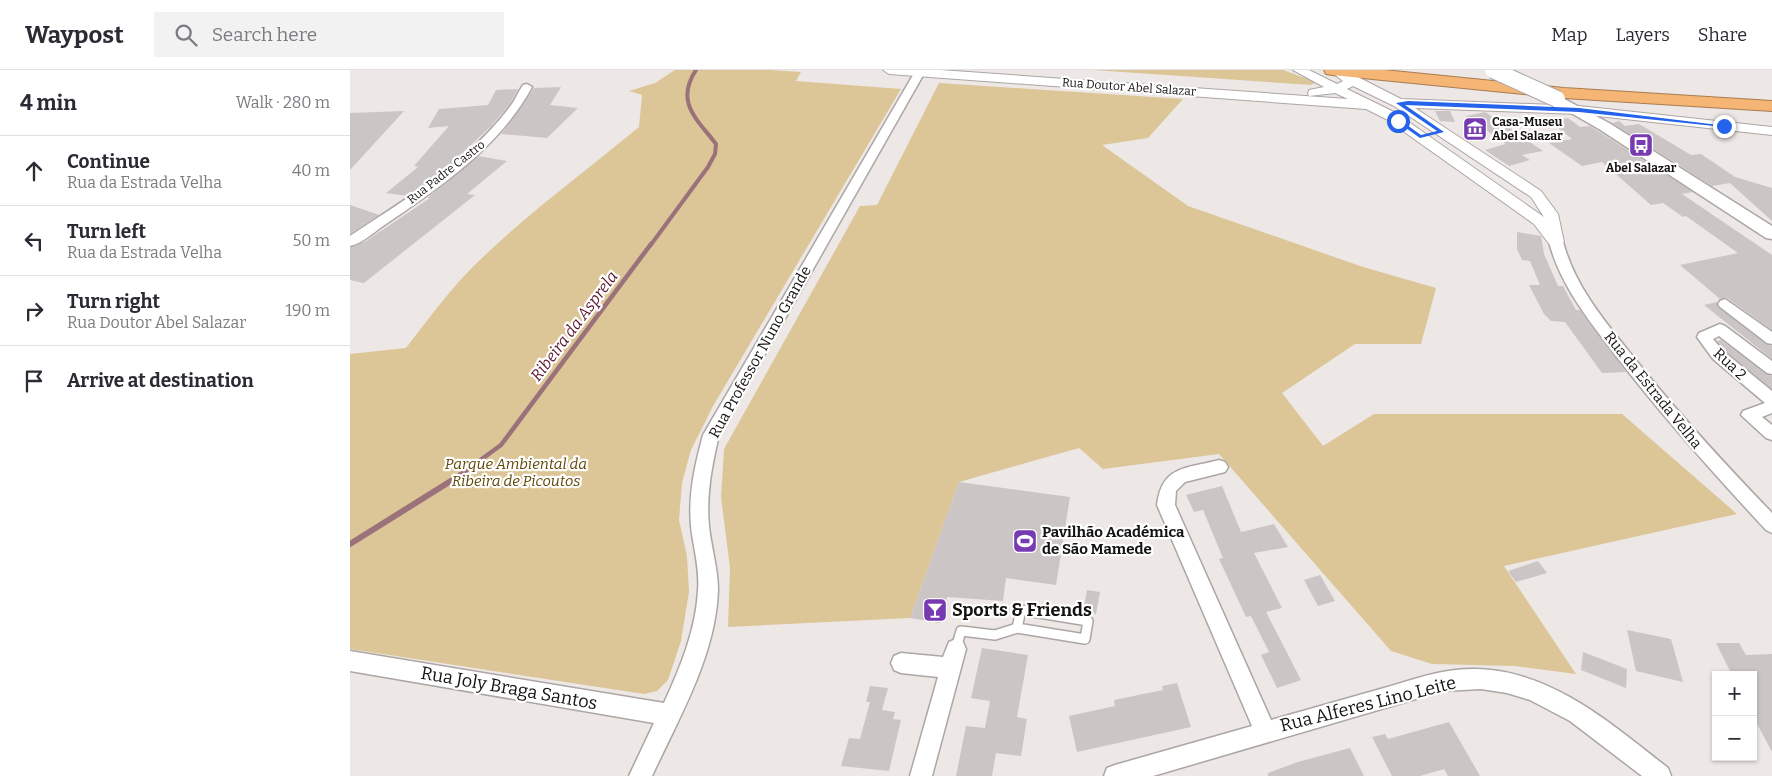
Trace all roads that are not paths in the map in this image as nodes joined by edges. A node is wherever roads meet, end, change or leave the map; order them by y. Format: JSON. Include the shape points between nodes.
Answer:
{"nodes":[{"id":1,"x":889,"y":70,"type":"edge"},
{"id":2,"x":980,"y":70,"type":"edge"},
{"id":3,"x":1299,"y":70,"type":"edge"},
{"id":4,"x":1480,"y":70,"type":"edge"},
{"id":5,"x":1493,"y":70,"type":"edge"},
{"id":6,"x":921,"y":71,"type":"edge"},
{"id":7,"x":1338,"y":80,"type":"edge"},
{"id":8,"x":527,"y":86,"type":"dead end"},
{"id":9,"x":1772,"y":90,"type":"edge"},
{"id":10,"x":1399,"y":103,"type":"junction"},
{"id":11,"x":1370,"y":105,"type":"junction"},
{"id":12,"x":1772,"y":106,"type":"edge"},
{"id":13,"x":1579,"y":110,"type":"junction"},
{"id":14,"x":1772,"y":131,"type":"edge"},
{"id":15,"x":1441,"y":132,"type":"junction"},
{"id":16,"x":1420,"y":137,"type":"junction"},
{"id":17,"x":1772,"y":234,"type":"edge"},
{"id":18,"x":350,"y":242,"type":"edge"},
{"id":19,"x":1556,"y":242,"type":"junction"},
{"id":20,"x":1725,"y":304,"type":"dead end"},
{"id":21,"x":1772,"y":339,"type":"edge"},
{"id":22,"x":1772,"y":369,"type":"edge"},
{"id":23,"x":1772,"y":400,"type":"edge"},
{"id":24,"x":1772,"y":406,"type":"edge"},
{"id":25,"x":1772,"y":434,"type":"edge"},
{"id":26,"x":1218,"y":467,"type":"dead end"},
{"id":27,"x":1772,"y":525,"type":"edge"},
{"id":28,"x":1017,"y":628,"type":"junction"},
{"id":29,"x":953,"y":659,"type":"junction"},
{"id":30,"x":350,"y":662,"type":"edge"},
{"id":31,"x":901,"y":662,"type":"dead end"},
{"id":32,"x":669,"y":715,"type":"junction"},
{"id":33,"x":1265,"y":731,"type":"junction"},
{"id":34,"x":640,"y":776,"type":"edge"},
{"id":35,"x":921,"y":776,"type":"edge"},
{"id":36,"x":1115,"y":776,"type":"edge"},
{"id":37,"x":1660,"y":776,"type":"edge"}],
"edges":[{"from":1,"to":6,"type":"street","name":"Rua Doutor Abel Salazar"},
{"from":2,"to":7,"type":"street","name":"Rua Doutor Abel Salazar","via":[[1310,93]]},
{"from":3,"to":7,"type":"street","name":"Rua da Estrada Velha"},
{"from":4,"to":9,"type":"highway"},
{"from":5,"to":13,"type":"main road","bridge":true},
{"from":6,"to":11,"type":"street","name":"Rua Doutor Abel Salazar"},
{"from":6,"to":32,"type":"street","name":"Rua Professor Nuno Grande","via":[[711,435],[699,482],[700,527],[708,592],[688,672]]},
{"from":7,"to":10,"type":"street","name":"Rua da Estrada Velha","via":[[1371,89]]},
{"from":7,"to":11,"type":"street","name":"Rua da Estrada Velha"},
{"from":7,"to":12,"type":"highway"},
{"from":8,"to":18,"type":"street","name":"Rua Padre Castro","via":[[509,117],[485,141],[401,207]]},
{"from":10,"to":13,"type":"street"},
{"from":10,"to":15,"type":"street","name":"Rua da Estrada Velha"},
{"from":11,"to":16,"type":"street","name":"Rua da Estrada Velha"},
{"from":13,"to":14,"type":"street"},
{"from":13,"to":17,"type":"main road"},
{"from":15,"to":16,"type":"street"},
{"from":15,"to":19,"type":"street","name":"Rua da Estrada Velha","via":[[1536,194],[1556,222]]},
{"from":16,"to":19,"type":"street","name":"Rua da Estrada Velha","via":[[1540,221]]},
{"from":19,"to":27,"type":"street","name":"Rua da Estrada Velha","via":[[1566,274],[1593,316],[1666,410]]},
{"from":20,"to":21,"type":"street"},
{"from":22,"to":23,"type":"street","name":"Rua 2","via":[[1720,329],[1704,337],[1718,355]]},
{"from":24,"to":25,"type":"street","via":[[1749,415]]},
{"from":26,"to":33,"type":"street","via":[[1180,477],[1168,488],[1166,505]]},
{"from":28,"to":28,"type":"lane","via":[[1022,610],[1088,621],[1085,638]]},
{"from":28,"to":29,"type":"lane","via":[[995,635],[961,631]]},
{"from":29,"to":31,"type":"street"},
{"from":29,"to":35,"type":"street"},
{"from":30,"to":32,"type":"street","name":"Rua Joly Braga Santos"},
{"from":32,"to":34,"type":"street","name":"Rua Professor Nuno Grande"},
{"from":33,"to":36,"type":"street","name":"Rua Alferes Lino Leite"},
{"from":33,"to":37,"type":"street","name":"Rua Alferes Lino Leite","via":[[1442,682],[1480,679],[1516,684],[1553,698],[1582,714]]}]}
